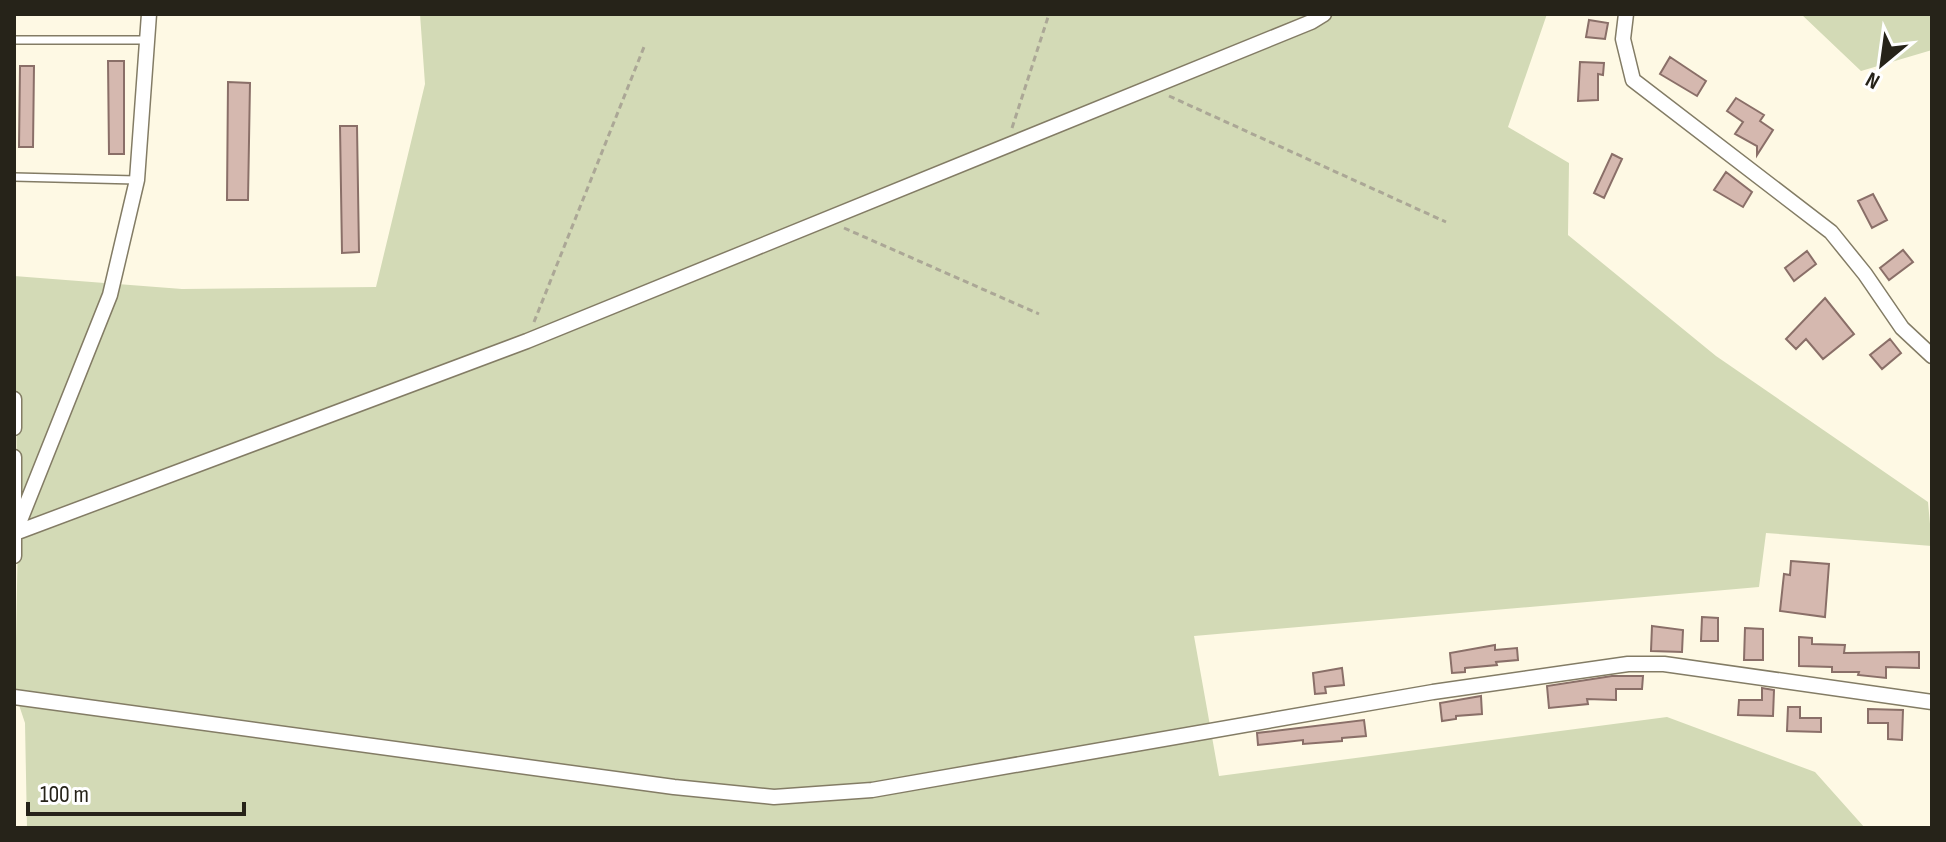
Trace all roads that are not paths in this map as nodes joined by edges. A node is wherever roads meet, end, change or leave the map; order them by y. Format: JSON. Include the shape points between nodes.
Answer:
{"nodes":[{"id":1,"x":149,"y":14,"type":"edge"},
{"id":2,"x":1324,"y":14,"type":"edge"},
{"id":3,"x":1626,"y":14,"type":"edge"},
{"id":4,"x":14,"y":40,"type":"edge"},
{"id":5,"x":146,"y":40,"type":"junction"},
{"id":6,"x":14,"y":177,"type":"edge"},
{"id":7,"x":137,"y":180,"type":"junction"},
{"id":8,"x":1932,"y":356,"type":"edge"},
{"id":9,"x":14,"y":399,"type":"edge"},
{"id":10,"x":14,"y":428,"type":"edge"},
{"id":11,"x":14,"y":457,"type":"edge"},
{"id":12,"x":14,"y":533,"type":"edge"},
{"id":13,"x":14,"y":556,"type":"edge"},
{"id":14,"x":14,"y":697,"type":"edge"},
{"id":15,"x":1932,"y":702,"type":"edge"}],
"edges":[{"from":1,"to":5,"type":"street"},
{"from":2,"to":12,"type":"street","via":[[527,341]]},
{"from":3,"to":8,"type":"street","via":[[1623,39],[1633,80],[1831,232],[1902,328]]},
{"from":4,"to":5,"type":"lane"},
{"from":5,"to":7,"type":"street"},
{"from":6,"to":7,"type":"lane"},
{"from":7,"to":12,"type":"street","via":[[110,295]]},
{"from":9,"to":10,"type":"street"},
{"from":11,"to":12,"type":"street"},
{"from":12,"to":13,"type":"street"},
{"from":14,"to":15,"type":"street","via":[[774,797],[872,790],[1433,692],[1628,664],[1664,664]]}]}
